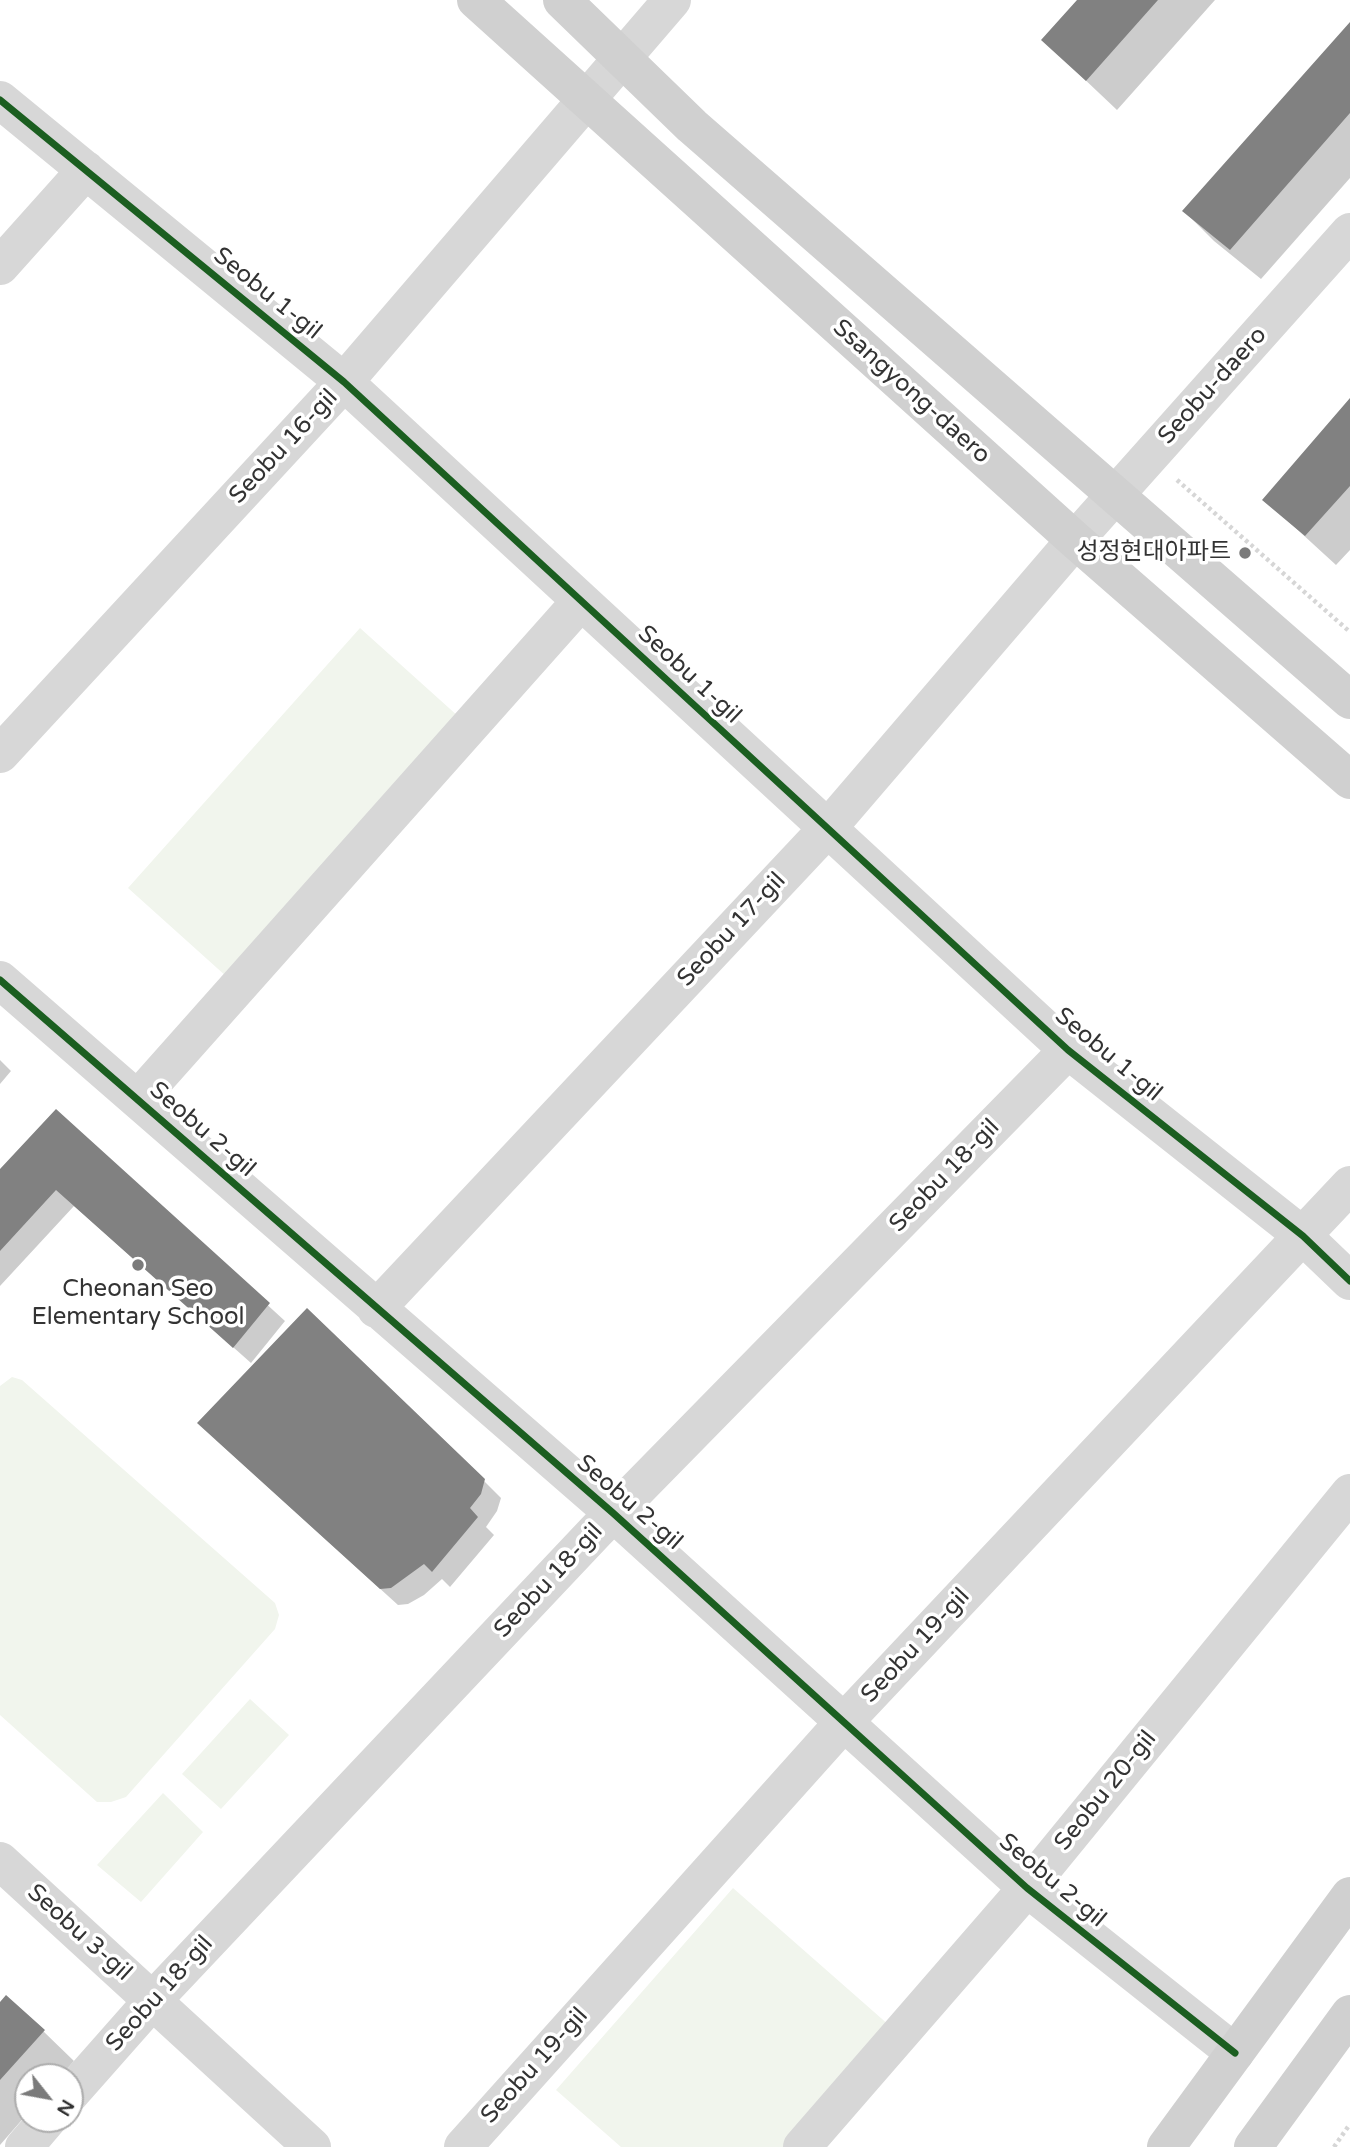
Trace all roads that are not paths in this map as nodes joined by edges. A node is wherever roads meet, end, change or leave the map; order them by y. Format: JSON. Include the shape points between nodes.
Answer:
{"nodes":[{"id":1,"x":476,"y":0,"type":"edge"},
{"id":2,"x":562,"y":0,"type":"edge"},
{"id":3,"x":673,"y":0,"type":"edge"},
{"id":4,"x":621,"y":57,"type":"junction"},
{"id":5,"x":0,"y":100,"type":"edge"},
{"id":6,"x":586,"y":100,"type":"junction"},
{"id":7,"x":86,"y":170,"type":"junction"},
{"id":8,"x":1350,"y":232,"type":"edge"},
{"id":9,"x":0,"y":266,"type":"edge"},
{"id":10,"x":344,"y":382,"type":"junction"},
{"id":11,"x":1116,"y":494,"type":"junction"},
{"id":12,"x":1075,"y":540,"type":"junction"},
{"id":13,"x":581,"y":601,"type":"junction"},
{"id":14,"x":1350,"y":700,"type":"edge"},
{"id":15,"x":0,"y":754,"type":"edge"},
{"id":16,"x":1350,"y":780,"type":"edge"},
{"id":17,"x":827,"y":829,"type":"junction"},
{"id":18,"x":0,"y":980,"type":"edge"},
{"id":19,"x":1068,"y":1050,"type":"junction"},
{"id":20,"x":138,"y":1099,"type":"junction"},
{"id":21,"x":1350,"y":1185,"type":"edge"},
{"id":22,"x":1303,"y":1236,"type":"junction"},
{"id":23,"x":1350,"y":1281,"type":"edge"},
{"id":24,"x":376,"y":1310,"type":"junction"},
{"id":25,"x":1350,"y":1493,"type":"edge"},
{"id":26,"x":613,"y":1513,"type":"junction"},
{"id":27,"x":844,"y":1722,"type":"junction"},
{"id":28,"x":0,"y":1861,"type":"edge"},
{"id":29,"x":1027,"y":1888,"type":"junction"},
{"id":30,"x":1350,"y":1896,"type":"edge"},
{"id":31,"x":153,"y":2000,"type":"junction"},
{"id":32,"x":1350,"y":2014,"type":"edge"},
{"id":33,"x":1235,"y":2053,"type":"junction"},
{"id":34,"x":84,"y":2078,"type":"edge"},
{"id":35,"x":36,"y":2133,"type":"edge"},
{"id":36,"x":24,"y":2147,"type":"edge"},
{"id":37,"x":312,"y":2147,"type":"edge"},
{"id":38,"x":463,"y":2147,"type":"edge"},
{"id":39,"x":802,"y":2147,"type":"edge"},
{"id":40,"x":1166,"y":2147,"type":"edge"},
{"id":41,"x":1253,"y":2147,"type":"edge"}],
"edges":[{"from":1,"to":6,"type":"main road","name":"Ssangyong-daero"},
{"from":2,"to":4,"type":"main road"},
{"from":3,"to":4,"type":"street","name":"Seobu 16-gil"},
{"from":4,"to":6,"type":"street","name":"Seobu 16-gil"},
{"from":4,"to":11,"type":"main road","via":[[692,126]]},
{"from":5,"to":7,"type":"street","name":"Seobu 1-gil"},
{"from":6,"to":10,"type":"street","name":"Seobu 16-gil"},
{"from":6,"to":12,"type":"main road","name":"Ssangyong-daero"},
{"from":7,"to":9,"type":"street"},
{"from":7,"to":10,"type":"street","name":"Seobu 1-gil"},
{"from":8,"to":11,"type":"street","name":"Seobu-daero"},
{"from":10,"to":13,"type":"street","name":"Seobu 1-gil"},
{"from":10,"to":15,"type":"street","name":"Seobu 16-gil"},
{"from":11,"to":12,"type":"street","name":"Seobu-daero"},
{"from":11,"to":14,"type":"main road"},
{"from":12,"to":16,"type":"main road","name":"Ssangyong-daero"},
{"from":12,"to":17,"type":"street","name":"Seobu 17-gil"},
{"from":13,"to":17,"type":"street","name":"Seobu 1-gil"},
{"from":13,"to":20,"type":"street"},
{"from":17,"to":19,"type":"street","name":"Seobu 1-gil"},
{"from":17,"to":24,"type":"street","name":"Seobu 17-gil"},
{"from":18,"to":20,"type":"street","name":"Seobu 2-gil"},
{"from":19,"to":22,"type":"street","name":"Seobu 1-gil"},
{"from":19,"to":26,"type":"street","name":"Seobu 18-gil"},
{"from":20,"to":24,"type":"street","name":"Seobu 2-gil"},
{"from":21,"to":22,"type":"street","name":"Seobu 19-gil"},
{"from":22,"to":23,"type":"street","name":"Seobu 1-gil"},
{"from":22,"to":27,"type":"street","name":"Seobu 19-gil"},
{"from":24,"to":26,"type":"street","name":"Seobu 2-gil"},
{"from":25,"to":29,"type":"street","name":"Seobu 20-gil"},
{"from":26,"to":27,"type":"street","name":"Seobu 2-gil"},
{"from":26,"to":31,"type":"street","name":"Seobu 18-gil"},
{"from":27,"to":29,"type":"street","name":"Seobu 2-gil"},
{"from":27,"to":38,"type":"street","name":"Seobu 19-gil"},
{"from":28,"to":31,"type":"street","name":"Seobu 3-gil"},
{"from":29,"to":33,"type":"street","name":"Seobu 2-gil"},
{"from":29,"to":39,"type":"street","name":"Seobu 20-gil"},
{"from":30,"to":33,"type":"main road"},
{"from":31,"to":34,"type":"street","name":"Seobu 18-gil"},
{"from":31,"to":37,"type":"street","name":"Seobu 3-gil"},
{"from":32,"to":41,"type":"main road"},
{"from":33,"to":40,"type":"main road"},
{"from":35,"to":36,"type":"street"}]}
